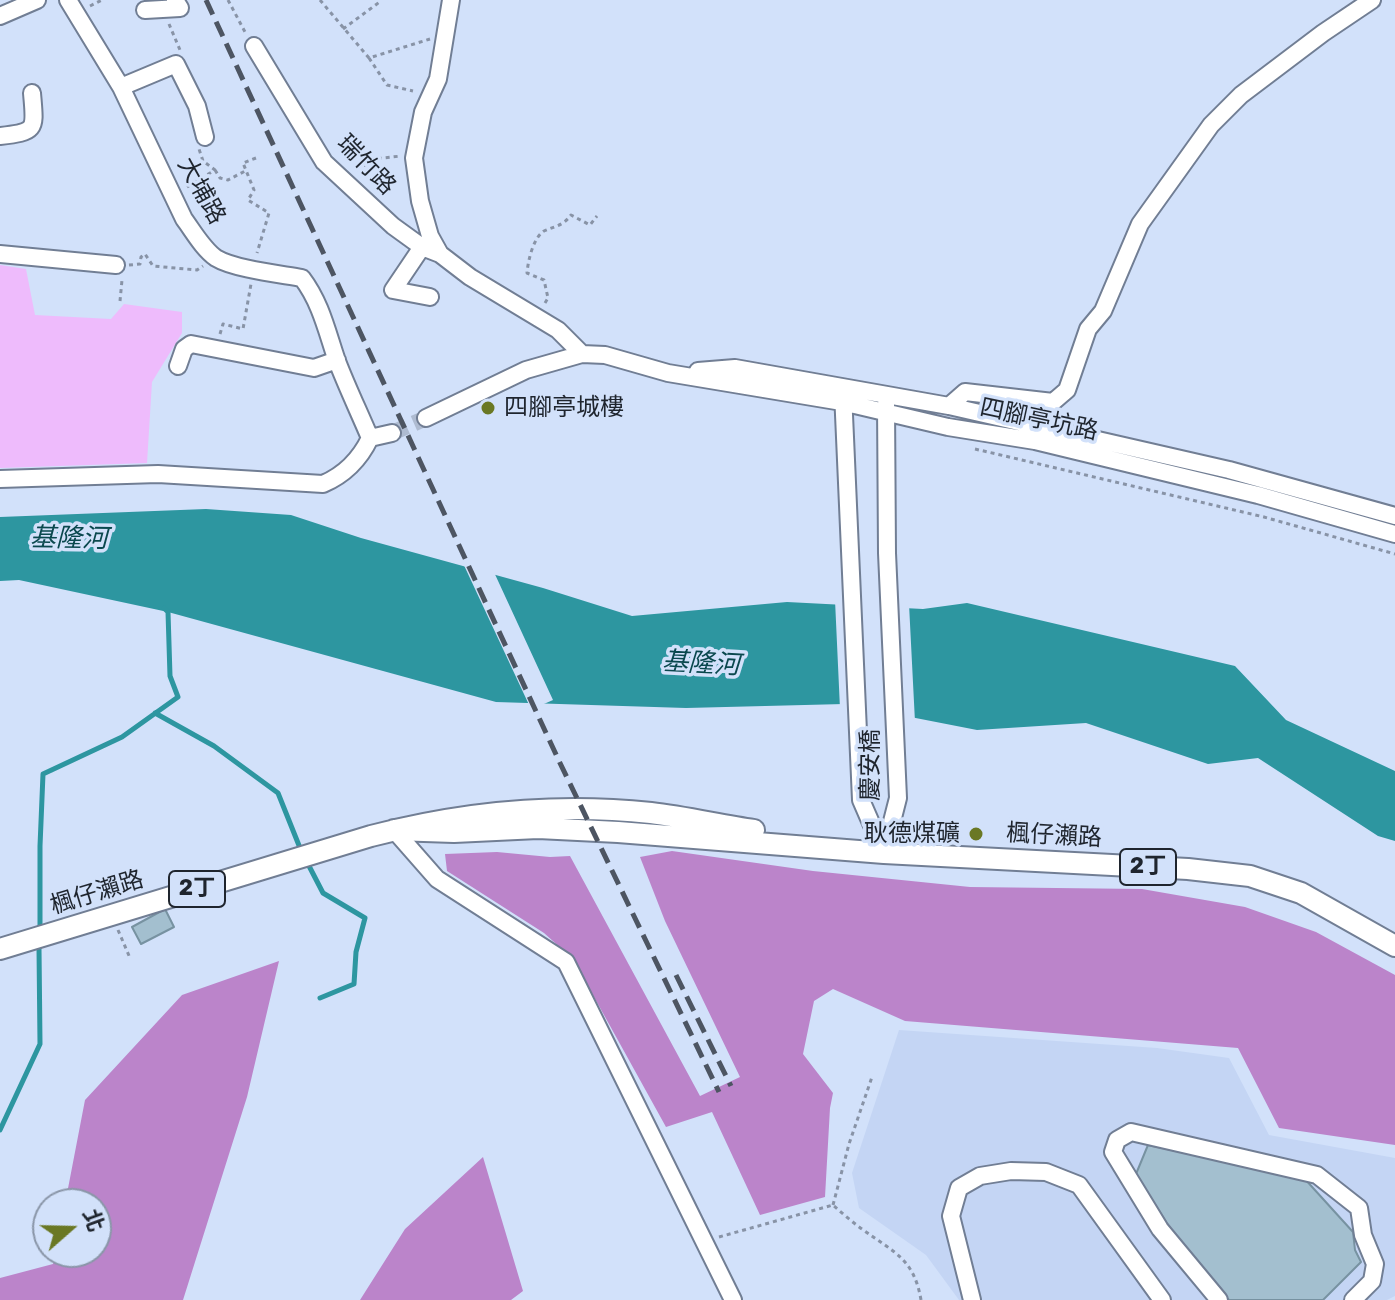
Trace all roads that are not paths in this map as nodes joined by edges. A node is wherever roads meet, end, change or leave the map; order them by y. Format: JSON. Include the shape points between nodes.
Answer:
{"nodes":[{"id":1,"x":37,"y":0,"type":"edge"},
{"id":2,"x":68,"y":0,"type":"edge"},
{"id":3,"x":451,"y":0,"type":"edge"},
{"id":4,"x":1372,"y":0,"type":"edge"},
{"id":5,"x":0,"y":16,"type":"edge"},
{"id":6,"x":254,"y":46,"type":"road end"},
{"id":7,"x":121,"y":87,"type":"junction"},
{"id":8,"x":32,"y":93,"type":"dead end"},
{"id":9,"x":0,"y":136,"type":"edge"},
{"id":10,"x":205,"y":137,"type":"road end"},
{"id":11,"x":422,"y":247,"type":"junction"},
{"id":12,"x":0,"y":254,"type":"edge"},
{"id":13,"x":440,"y":254,"type":"junction"},
{"id":14,"x":120,"y":266,"type":"road end"},
{"id":15,"x":430,"y":297,"type":"dead end"},
{"id":16,"x":582,"y":354,"type":"junction"},
{"id":17,"x":337,"y":360,"type":"junction"},
{"id":18,"x":178,"y":366,"type":"dead end"},
{"id":19,"x":842,"y":394,"type":"junction"},
{"id":20,"x":886,"y":403,"type":"junction"},
{"id":21,"x":949,"y":406,"type":"junction"},
{"id":22,"x":426,"y":418,"type":"tunnel mouth"},
{"id":23,"x":392,"y":433,"type":"tunnel mouth"},
{"id":24,"x":370,"y":438,"type":"junction"},
{"id":25,"x":0,"y":479,"type":"edge"},
{"id":26,"x":1395,"y":516,"type":"edge"},
{"id":27,"x":1395,"y":534,"type":"edge"},
{"id":28,"x":394,"y":830,"type":"junction"},
{"id":29,"x":884,"y":853,"type":"junction"},
{"id":30,"x":1395,"y":946,"type":"edge"},
{"id":31,"x":0,"y":949,"type":"edge"},
{"id":32,"x":733,"y":1300,"type":"edge"},
{"id":33,"x":972,"y":1300,"type":"edge"},
{"id":34,"x":1162,"y":1300,"type":"edge"},
{"id":35,"x":1219,"y":1300,"type":"edge"},
{"id":36,"x":1353,"y":1300,"type":"edge"}],
"edges":[{"from":1,"to":5,"type":"street"},
{"from":2,"to":7,"type":"street","name":"大埔路"},
{"from":3,"to":13,"type":"street","name":"瑞竹路","via":[[438,79],[423,112],[414,158],[420,201]]},
{"from":4,"to":21,"type":"street","via":[[1241,95],[1211,125],[1140,224],[1103,311],[1088,329],[1067,390],[1053,402],[965,392]]},
{"from":6,"to":11,"type":"street","name":"瑞竹路","via":[[324,162]]},
{"from":7,"to":10,"type":"street","via":[[176,64],[197,106]]},
{"from":7,"to":17,"type":"street","name":"大埔路","via":[[197,238],[216,258],[302,278],[319,306]]},
{"from":8,"to":9,"type":"street","via":[[32,129]]},
{"from":11,"to":13,"type":"street","name":"瑞竹路"},
{"from":11,"to":15,"type":"street","via":[[393,290]]},
{"from":12,"to":14,"type":"street"},
{"from":13,"to":16,"type":"street","name":"瑞竹路","via":[[558,330]]},
{"from":16,"to":19,"type":"street","name":"四腳亭坑路","via":[[668,373]]},
{"from":16,"to":22,"type":"street","via":[[526,370]]},
{"from":17,"to":18,"type":"street","via":[[314,368],[191,344]]},
{"from":17,"to":24,"type":"street","name":"大埔路"},
{"from":19,"to":20,"type":"street","name":"四腳亭坑路"},
{"from":19,"to":29,"type":"street","name":"慶安橋","via":[[861,800]]},
{"from":20,"to":21,"type":"street","name":"四腳亭坑路"},
{"from":20,"to":27,"type":"street","name":"四腳亭坑路","via":[[948,427],[1035,441]]},
{"from":20,"to":29,"type":"street","name":"慶安橋","via":[[898,798]]},
{"from":21,"to":26,"type":"street","name":"四腳亭坑路","via":[[1229,470]]},
{"from":23,"to":24,"type":"street"},
{"from":24,"to":25,"type":"street","via":[[350,467],[323,484],[158,474]]},
{"from":28,"to":29,"type":"main road","name":"楓仔瀨路","number":"2丁","via":[[538,828]]},
{"from":28,"to":31,"type":"main road","name":"楓仔瀨路","number":"2丁"},
{"from":28,"to":32,"type":"street","via":[[437,879],[566,962]]},
{"from":29,"to":30,"type":"main road","name":"楓仔瀨路","number":"2丁","via":[[1250,876],[1301,893]]},
{"from":33,"to":34,"type":"street","via":[[951,1216],[959,1188],[980,1176],[1011,1171],[1046,1172],[1079,1185]]},
{"from":35,"to":36,"type":"street","via":[[1160,1229],[1113,1152],[1117,1140],[1131,1132],[1317,1175],[1359,1208],[1375,1264],[1372,1281]]}]}
